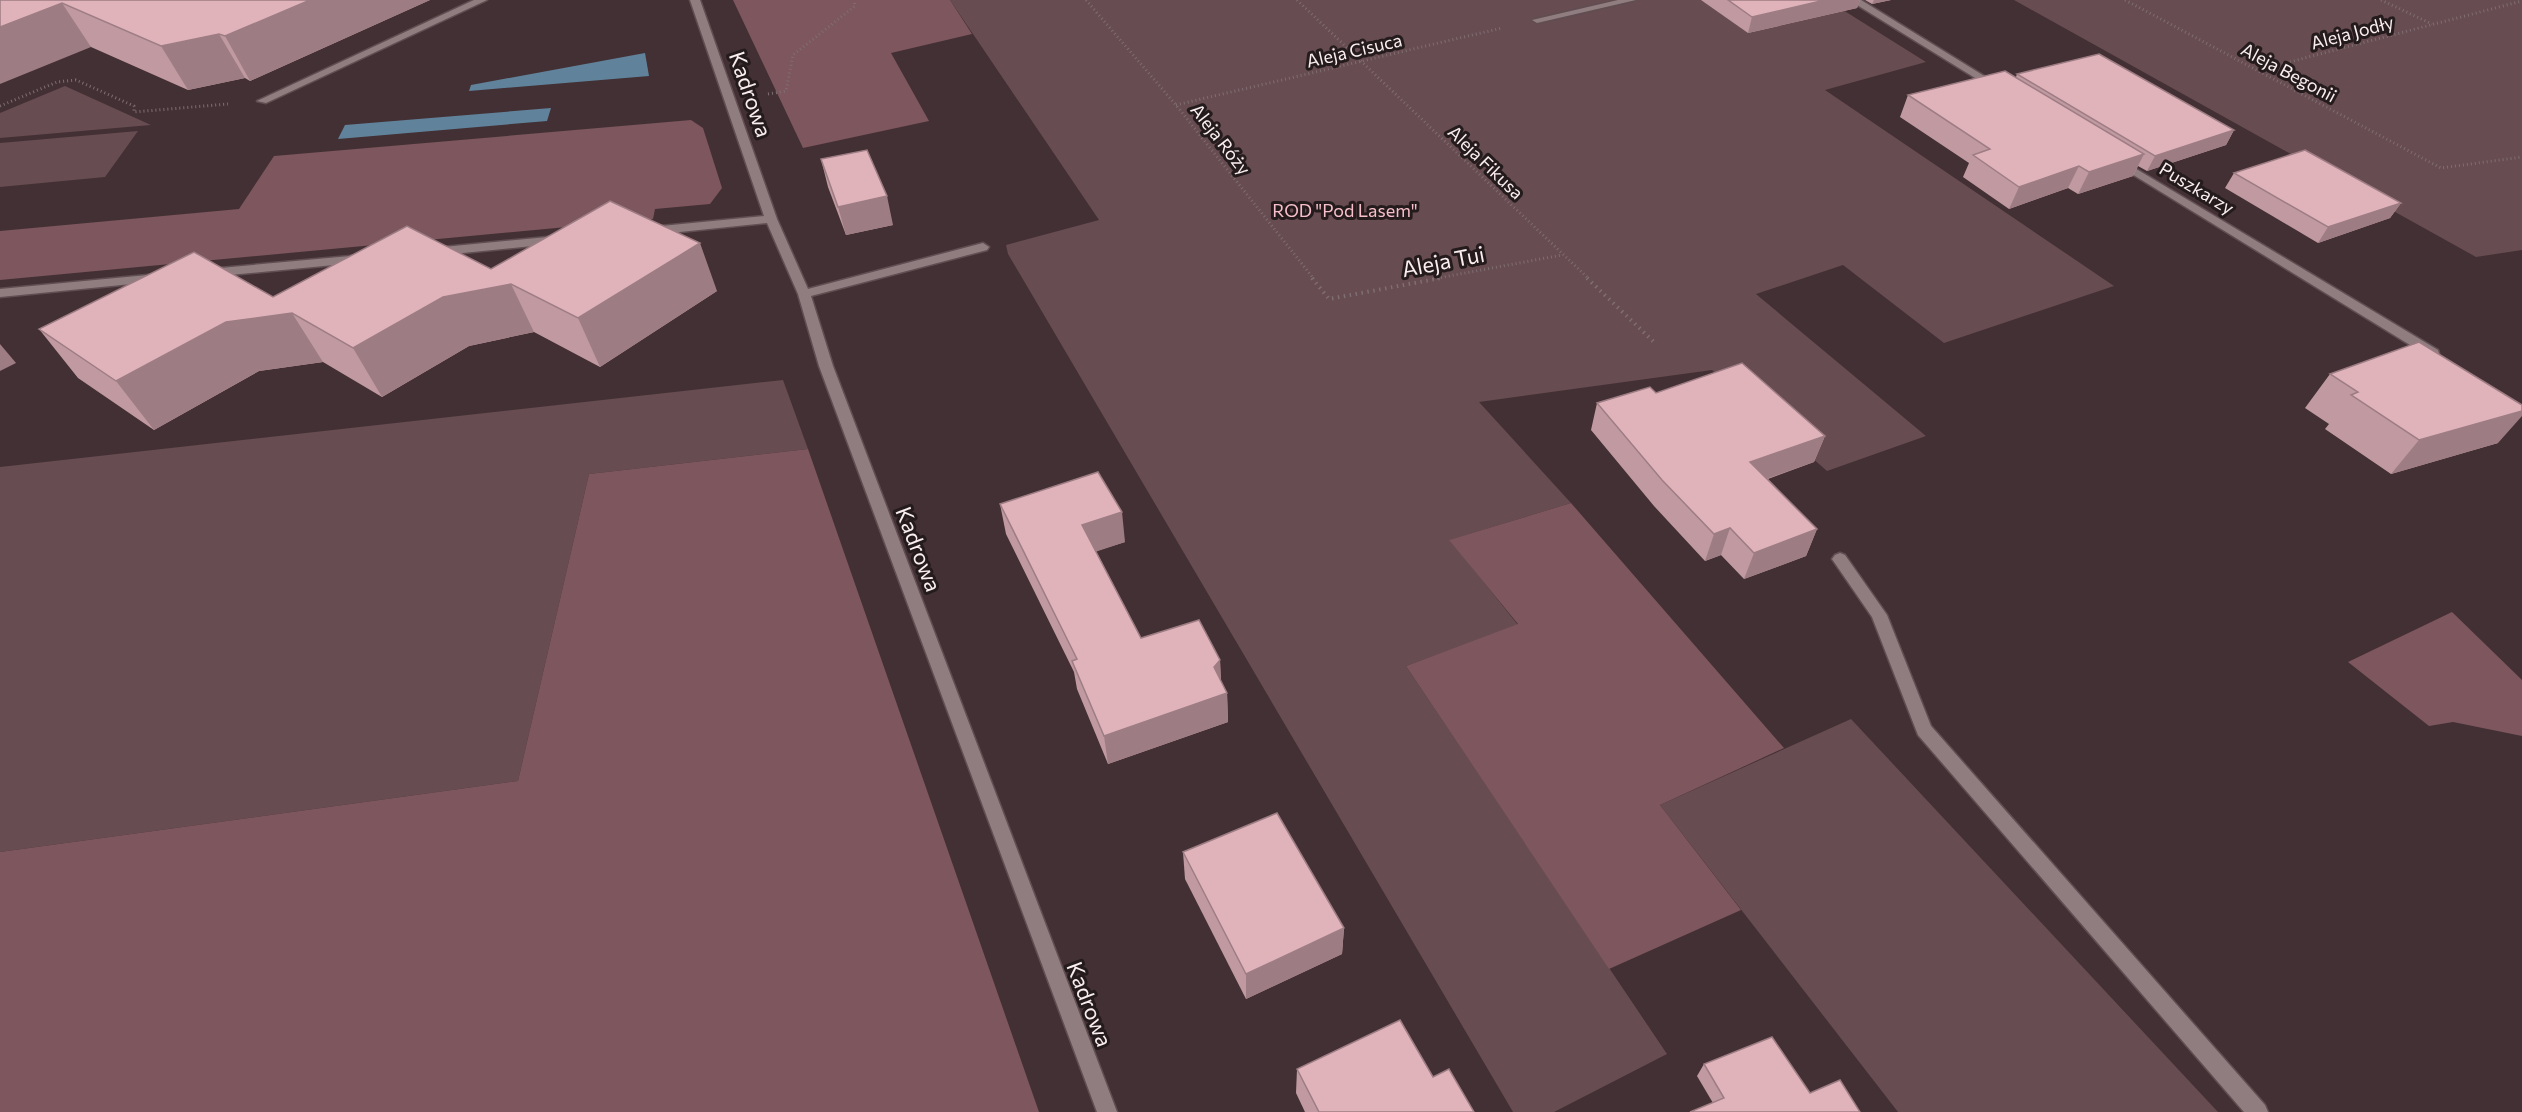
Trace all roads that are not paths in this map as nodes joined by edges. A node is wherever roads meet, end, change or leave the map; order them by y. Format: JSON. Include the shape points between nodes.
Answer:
{"nodes":[{"id":1,"x":482,"y":0,"type":"edge"},
{"id":2,"x":694,"y":0,"type":"edge"},
{"id":3,"x":1631,"y":0,"type":"edge"},
{"id":4,"x":1854,"y":0,"type":"edge"},
{"id":5,"x":1538,"y":20,"type":"road end"},
{"id":6,"x":2002,"y":90,"type":"edge"},
{"id":7,"x":262,"y":101,"type":"road end"},
{"id":8,"x":2104,"y":153,"type":"edge"},
{"id":9,"x":771,"y":219,"type":"junction"},
{"id":10,"x":634,"y":232,"type":"edge"},
{"id":11,"x":574,"y":238,"type":"edge"},
{"id":12,"x":983,"y":247,"type":"dead end"},
{"id":13,"x":423,"y":253,"type":"edge"},
{"id":14,"x":376,"y":257,"type":"edge"},
{"id":15,"x":201,"y":274,"type":"edge"},
{"id":16,"x":166,"y":277,"type":"edge"},
{"id":17,"x":0,"y":293,"type":"edge"},
{"id":18,"x":804,"y":294,"type":"junction"},
{"id":19,"x":2440,"y":357,"type":"edge"},
{"id":20,"x":1840,"y":559,"type":"dead end"},
{"id":21,"x":1107,"y":1112,"type":"edge"},
{"id":22,"x":2258,"y":1112,"type":"edge"}],
"edges":[{"from":1,"to":7,"type":"street"},
{"from":2,"to":9,"type":"street","name":"Kadrowa"},
{"from":3,"to":5,"type":"street"},
{"from":4,"to":6,"type":"street"},
{"from":8,"to":19,"type":"street","name":"Puszkarzy"},
{"from":9,"to":10,"type":"street"},
{"from":9,"to":18,"type":"street","name":"Kadrowa"},
{"from":11,"to":13,"type":"street"},
{"from":12,"to":18,"type":"street"},
{"from":14,"to":15,"type":"street"},
{"from":16,"to":17,"type":"street"},
{"from":18,"to":21,"type":"street","name":"Kadrowa","via":[[826,366]]},
{"from":20,"to":22,"type":"street","via":[[1879,615],[1924,730]]}]}
